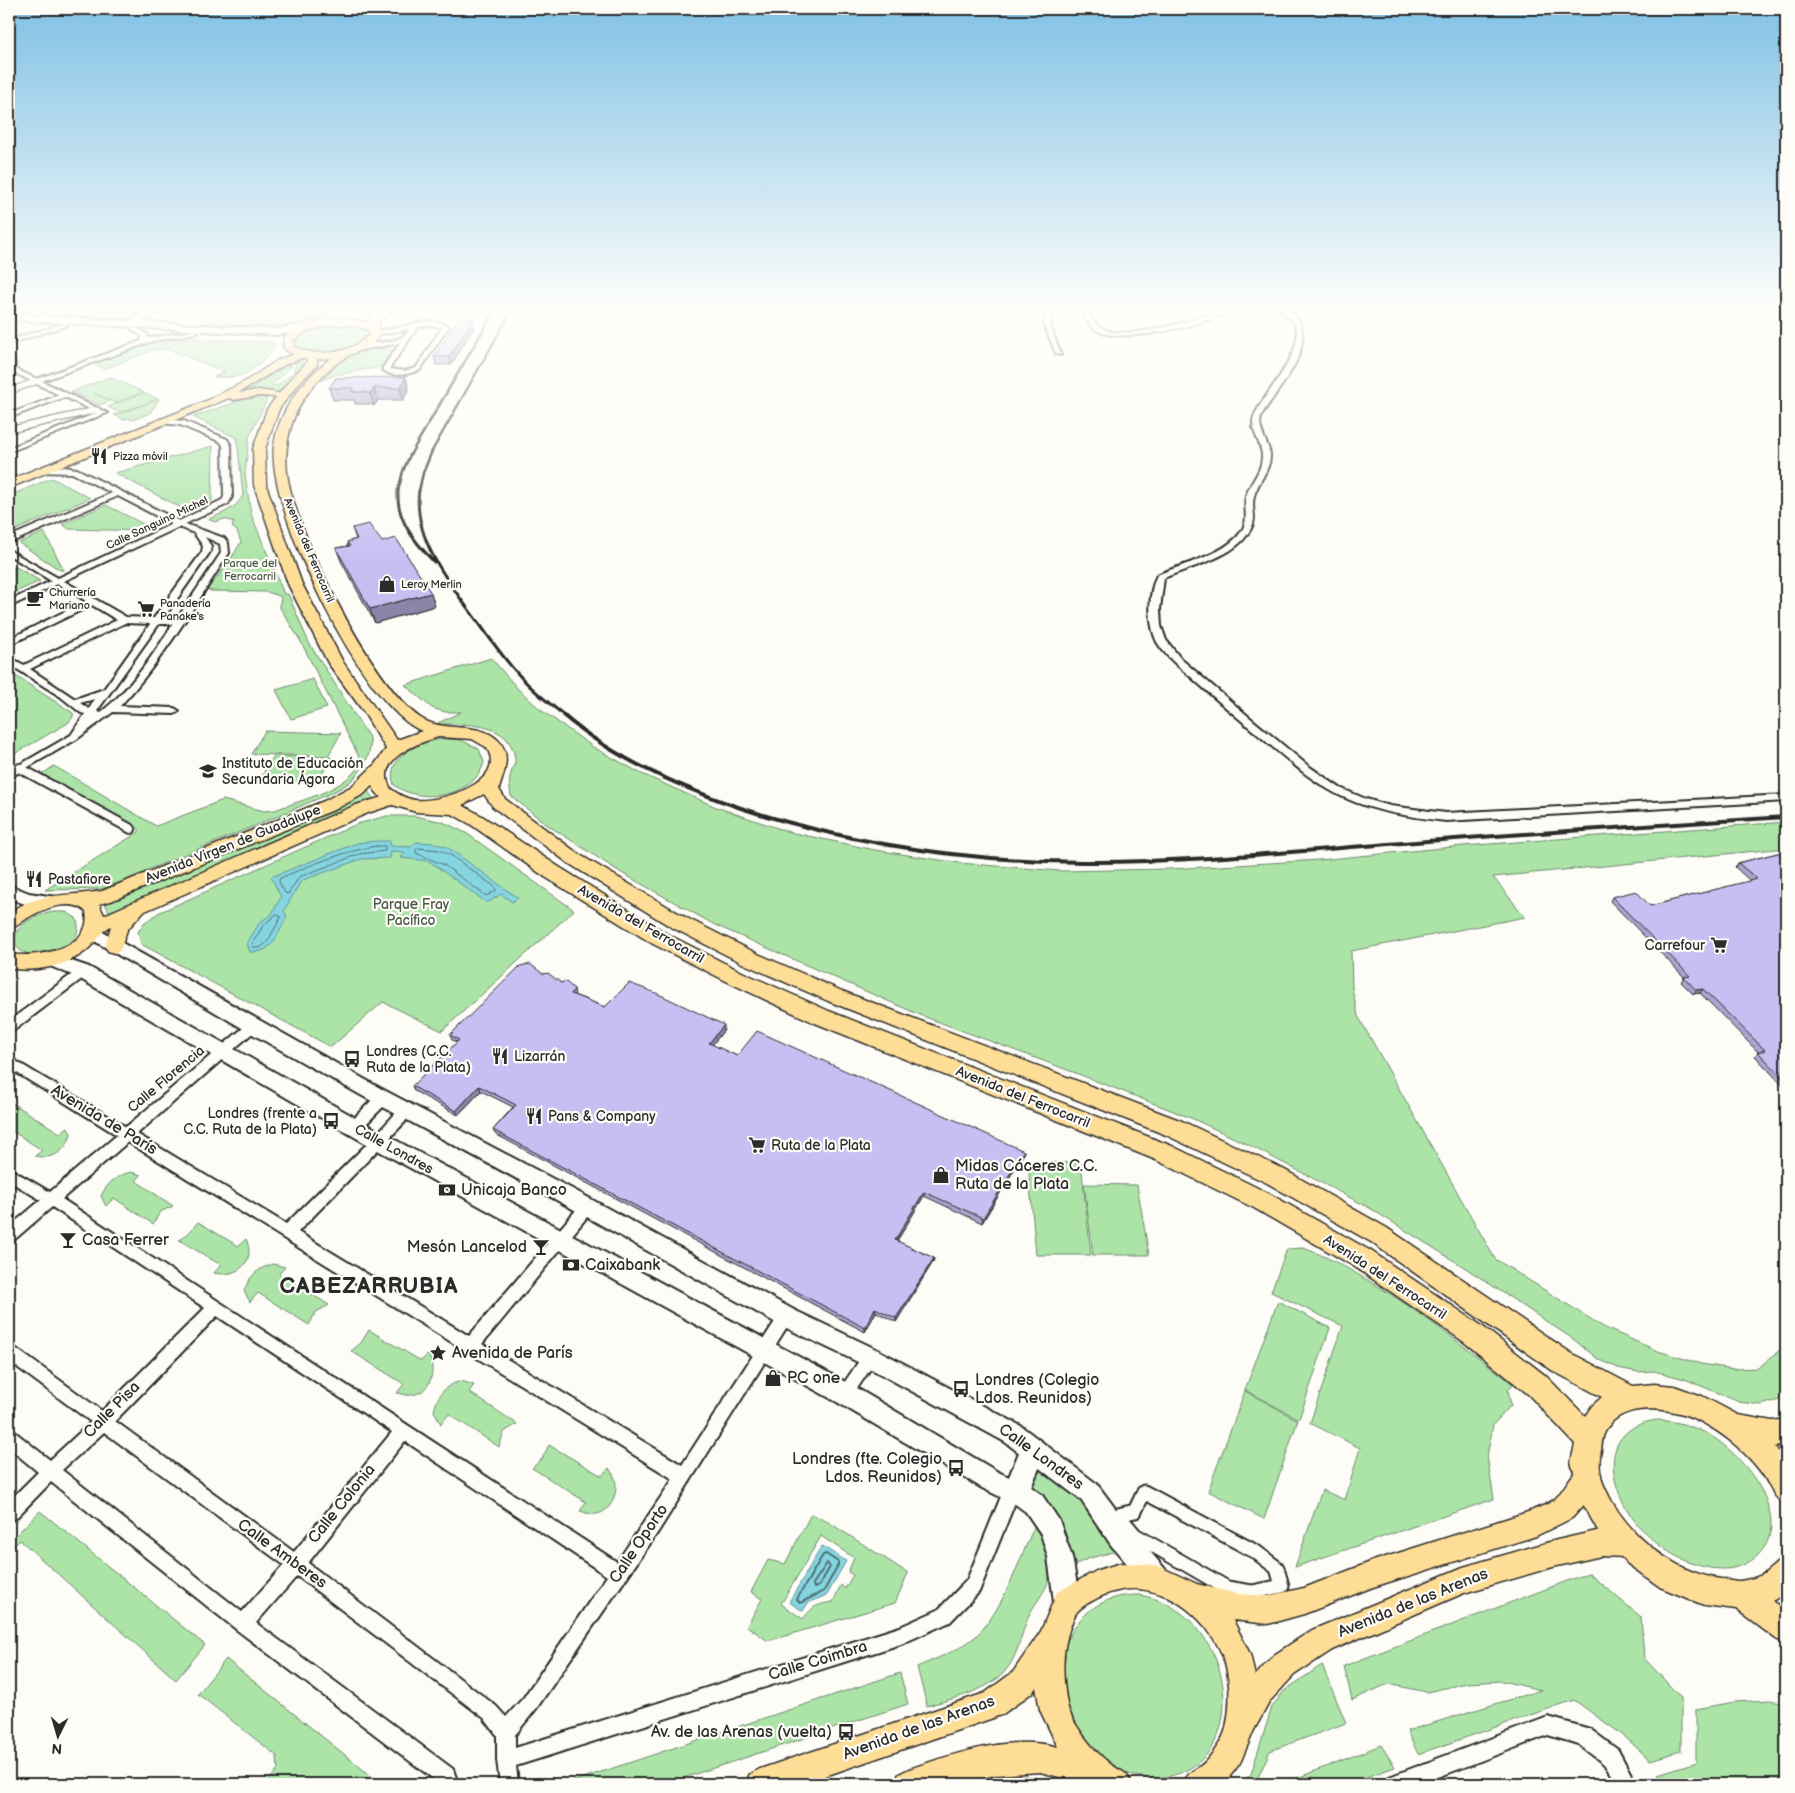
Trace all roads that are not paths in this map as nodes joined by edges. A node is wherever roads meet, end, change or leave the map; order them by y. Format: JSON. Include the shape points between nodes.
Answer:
{"nodes":[{"id":1,"x":215,"y":394,"type":"edge"},
{"id":2,"x":229,"y":394,"type":"edge"},
{"id":3,"x":256,"y":394,"type":"edge"},
{"id":4,"x":264,"y":394,"type":"edge"},
{"id":5,"x":283,"y":394,"type":"edge"},
{"id":6,"x":302,"y":394,"type":"edge"},
{"id":7,"x":1272,"y":394,"type":"edge"},
{"id":8,"x":64,"y":395,"type":"joint"},
{"id":9,"x":281,"y":396,"type":"junction"},
{"id":10,"x":210,"y":403,"type":"junction"},
{"id":11,"x":100,"y":411,"type":"junction"},
{"id":12,"x":9,"y":416,"type":"edge"},
{"id":13,"x":164,"y":421,"type":"junction"},
{"id":14,"x":9,"y":430,"type":"edge"},
{"id":15,"x":9,"y":450,"type":"edge"},
{"id":16,"x":73,"y":458,"type":"junction"},
{"id":17,"x":44,"y":470,"type":"junction"},
{"id":18,"x":74,"y":471,"type":"junction"},
{"id":19,"x":9,"y":478,"type":"edge"},
{"id":20,"x":9,"y":484,"type":"edge"},
{"id":21,"x":118,"y":493,"type":"junction"},
{"id":22,"x":181,"y":525,"type":"junction"},
{"id":23,"x":198,"y":532,"type":"junction"},
{"id":24,"x":9,"y":540,"type":"edge"},
{"id":25,"x":9,"y":552,"type":"edge"},
{"id":26,"x":206,"y":552,"type":"junction"},
{"id":27,"x":225,"y":553,"type":"junction"},
{"id":28,"x":59,"y":581,"type":"junction"},
{"id":29,"x":94,"y":601,"type":"junction"},
{"id":30,"x":9,"y":604,"type":"edge"},
{"id":31,"x":181,"y":618,"type":"junction"},
{"id":32,"x":157,"y":619,"type":"junction"},
{"id":33,"x":124,"y":620,"type":"junction"},
{"id":34,"x":9,"y":642,"type":"edge"},
{"id":35,"x":9,"y":660,"type":"edge"},
{"id":36,"x":21,"y":668,"type":"junction"},
{"id":37,"x":9,"y":672,"type":"edge"},
{"id":38,"x":107,"y":690,"type":"junction"},
{"id":39,"x":73,"y":702,"type":"junction"},
{"id":40,"x":93,"y":709,"type":"junction"},
{"id":41,"x":112,"y":709,"type":"junction"},
{"id":42,"x":174,"y":711,"type":"dead end"},
{"id":43,"x":439,"y":732,"type":"junction"},
{"id":44,"x":74,"y":737,"type":"junction"},
{"id":45,"x":395,"y":750,"type":"junction"},
{"id":46,"x":20,"y":768,"type":"junction"},
{"id":47,"x":497,"y":768,"type":"junction"},
{"id":48,"x":378,"y":771,"type":"junction"},
{"id":49,"x":9,"y":775,"type":"edge"},
{"id":50,"x":1786,"y":798,"type":"edge"},
{"id":51,"x":392,"y":800,"type":"junction"},
{"id":52,"x":429,"y":806,"type":"junction"},
{"id":53,"x":131,"y":829,"type":"dead end"},
{"id":54,"x":9,"y":891,"type":"edge"},
{"id":55,"x":152,"y":900,"type":"junction"},
{"id":56,"x":50,"y":901,"type":"junction"},
{"id":57,"x":80,"y":901,"type":"junction"},
{"id":58,"x":9,"y":923,"type":"edge"},
{"id":59,"x":93,"y":929,"type":"junction"},
{"id":60,"x":114,"y":946,"type":"junction"},
{"id":61,"x":51,"y":960,"type":"junction"},
{"id":62,"x":11,"y":963,"type":"edge"},
{"id":63,"x":83,"y":972,"type":"junction"},
{"id":64,"x":253,"y":1026,"type":"junction"},
{"id":65,"x":9,"y":1028,"type":"edge"},
{"id":66,"x":224,"y":1051,"type":"junction"},
{"id":67,"x":9,"y":1062,"type":"edge"},
{"id":68,"x":383,"y":1098,"type":"junction"},
{"id":69,"x":405,"y":1109,"type":"junction"},
{"id":70,"x":356,"y":1128,"type":"junction"},
{"id":71,"x":127,"y":1133,"type":"junction"},
{"id":72,"x":379,"y":1141,"type":"junction"},
{"id":73,"x":9,"y":1174,"type":"edge"},
{"id":74,"x":50,"y":1200,"type":"junction"},
{"id":75,"x":587,"y":1207,"type":"junction"},
{"id":76,"x":288,"y":1232,"type":"junction"},
{"id":77,"x":9,"y":1236,"type":"edge"},
{"id":78,"x":561,"y":1239,"type":"junction"},
{"id":79,"x":215,"y":1308,"type":"junction"},
{"id":80,"x":786,"y":1317,"type":"junction"},
{"id":81,"x":471,"y":1345,"type":"junction"},
{"id":82,"x":764,"y":1351,"type":"junction"},
{"id":83,"x":9,"y":1352,"type":"edge"},
{"id":84,"x":870,"y":1357,"type":"junction"},
{"id":85,"x":845,"y":1394,"type":"junction"},
{"id":86,"x":1630,"y":1398,"type":"junction"},
{"id":87,"x":104,"y":1421,"type":"junction"},
{"id":88,"x":1736,"y":1428,"type":"junction"},
{"id":89,"x":403,"y":1431,"type":"junction"},
{"id":90,"x":1786,"y":1432,"type":"edge"},
{"id":91,"x":9,"y":1438,"type":"edge"},
{"id":92,"x":1588,"y":1438,"type":"junction"},
{"id":93,"x":1034,"y":1449,"type":"junction"},
{"id":94,"x":50,"y":1471,"type":"junction"},
{"id":95,"x":1588,"y":1475,"type":"junction"},
{"id":96,"x":684,"y":1476,"type":"junction"},
{"id":97,"x":1786,"y":1490,"type":"edge"},
{"id":98,"x":1016,"y":1492,"type":"junction"},
{"id":99,"x":9,"y":1513,"type":"edge"},
{"id":100,"x":1626,"y":1544,"type":"junction"},
{"id":101,"x":296,"y":1564,"type":"junction"},
{"id":102,"x":1786,"y":1572,"type":"edge"},
{"id":103,"x":619,"y":1574,"type":"junction"},
{"id":104,"x":1156,"y":1578,"type":"junction"},
{"id":105,"x":1282,"y":1586,"type":"joint"},
{"id":106,"x":1191,"y":1595,"type":"junction"},
{"id":107,"x":1742,"y":1596,"type":"junction"},
{"id":108,"x":1067,"y":1602,"type":"junction"},
{"id":109,"x":243,"y":1624,"type":"junction"},
{"id":110,"x":1786,"y":1629,"type":"edge"},
{"id":111,"x":1053,"y":1636,"type":"junction"},
{"id":112,"x":1240,"y":1730,"type":"junction"},
{"id":113,"x":506,"y":1732,"type":"junction"},
{"id":114,"x":506,"y":1760,"type":"junction"},
{"id":115,"x":1108,"y":1779,"type":"edge"},
{"id":116,"x":1210,"y":1780,"type":"edge"},
{"id":117,"x":449,"y":1784,"type":"edge"},
{"id":118,"x":509,"y":1784,"type":"edge"},
{"id":119,"x":760,"y":1784,"type":"edge"},
{"id":120,"x":909,"y":1784,"type":"edge"},
{"id":121,"x":1396,"y":1784,"type":"edge"},
{"id":122,"x":1627,"y":1784,"type":"edge"}],
"edges":[{"from":1,"to":19,"type":"main road"},
{"from":2,"to":10,"type":"main road"},
{"from":3,"to":10,"type":"main road"},
{"from":4,"to":9,"type":"main road"},
{"from":5,"to":9,"type":"highway","name":"Avenida del Ferrocarril"},
{"from":6,"to":43,"type":"highway","name":"Avenida del Ferrocarril","via":[[292,408],[280,448],[281,481],[294,521],[319,579],[354,646],[394,702],[423,727]]},
{"from":7,"to":50,"type":"street","via":[[1256,422],[1266,449],[1266,460],[1249,500],[1252,511],[1249,528],[1229,548],[1160,577],[1156,593],[1158,631],[1170,652],[1310,774],[1337,791],[1362,801],[1412,814],[1446,817]]},
{"from":8,"to":11,"type":"street"},
{"from":8,"to":12,"type":"street"},
{"from":9,"to":45,"type":"highway","name":"Avenida del Ferrocarril","via":[[273,408],[259,449],[258,470],[264,499],[295,584],[336,664]]},
{"from":10,"to":13,"type":"main road"},
{"from":11,"to":14,"type":"street"},
{"from":11,"to":15,"type":"street"},
{"from":13,"to":16,"type":"main road"},
{"from":13,"to":22,"type":"street","name":"Calle Sanguino Michel","via":[[181,422],[224,440],[226,446],[228,498],[216,508]]},
{"from":16,"to":17,"type":"main road"},
{"from":16,"to":18,"type":"street","via":[[70,463]]},
{"from":17,"to":18,"type":"street"},
{"from":17,"to":20,"type":"main road"},
{"from":18,"to":21,"type":"street"},
{"from":21,"to":22,"type":"street"},
{"from":21,"to":24,"type":"street"},
{"from":22,"to":23,"type":"street"},
{"from":22,"to":28,"type":"street","name":"Calle Sanguino Michel"},
{"from":23,"to":26,"type":"street","via":[[207,546]]},
{"from":23,"to":27,"type":"street","via":[[221,540]]},
{"from":25,"to":28,"type":"street"},
{"from":26,"to":27,"type":"street"},
{"from":26,"to":32,"type":"street"},
{"from":27,"to":31,"type":"street"},
{"from":28,"to":29,"type":"street"},
{"from":28,"to":30,"type":"street","name":"Calle Sanguino Michel"},
{"from":29,"to":33,"type":"street"},
{"from":29,"to":34,"type":"street"},
{"from":31,"to":32,"type":"street"},
{"from":31,"to":41,"type":"street","via":[[129,691]]},
{"from":32,"to":33,"type":"street"},
{"from":32,"to":38,"type":"street"},
{"from":33,"to":36,"type":"street"},
{"from":35,"to":36,"type":"street"},
{"from":36,"to":37,"type":"street"},
{"from":36,"to":39,"type":"street"},
{"from":38,"to":39,"type":"street"},
{"from":38,"to":40,"type":"street"},
{"from":39,"to":40,"type":"street","via":[[79,708]]},
{"from":40,"to":41,"type":"street"},
{"from":40,"to":44,"type":"street"},
{"from":41,"to":42,"type":"street"},
{"from":41,"to":44,"type":"street"},
{"from":43,"to":45,"type":"highway","via":[[412,740]]},
{"from":43,"to":47,"type":"highway","via":[[470,733],[489,742],[496,749]]},
{"from":44,"to":46,"type":"street"},
{"from":45,"to":48,"type":"highway"},
{"from":46,"to":49,"type":"street"},
{"from":46,"to":53,"type":"street"},
{"from":47,"to":52,"type":"highway","via":[[490,780],[468,796]]},
{"from":47,"to":86,"type":"highway","name":"Avenida del Ferrocarril","via":[[490,789],[499,802],[574,859],[678,922],[835,996],[1174,1128],[1275,1176],[1379,1235],[1562,1362]]},
{"from":48,"to":51,"type":"highway","via":[[380,788]]},
{"from":48,"to":57,"type":"main road","name":"Avenida Virgen de Guadalupe","via":[[358,790],[330,805],[104,897]]},
{"from":51,"to":52,"type":"highway"},
{"from":51,"to":55,"type":"main road","name":"Avenida Virgen de Guadalupe","via":[[362,809]]},
{"from":52,"to":92,"type":"highway","name":"Avenida del Ferrocarril","via":[[456,809],[660,939],[737,978],[822,1017],[1164,1153],[1262,1201],[1363,1259],[1473,1334],[1536,1385]]},
{"from":54,"to":56,"type":"main road","via":[[26,899]]},
{"from":55,"to":59,"type":"main road","name":"Avenida Virgen de Guadalupe"},
{"from":55,"to":60,"type":"main road","via":[[124,921],[115,935]]},
{"from":56,"to":57,"type":"main road","name":"Avenida Virgen de Guadalupe"},
{"from":56,"to":58,"type":"main road","name":"Avenida Virgen de Guadalupe","via":[[24,911]]},
{"from":57,"to":59,"type":"main road","via":[[94,910]]},
{"from":59,"to":60,"type":"main road","name":"Calle Londres"},
{"from":59,"to":61,"type":"main road","name":"Avenida Virgen de Guadalupe","via":[[80,945]]},
{"from":60,"to":64,"type":"main road","name":"Calle Londres"},
{"from":61,"to":62,"type":"main road","name":"Avenida Virgen de Guadalupe","via":[[39,964]]},
{"from":61,"to":63,"type":"main road","name":"Calle Londres"},
{"from":63,"to":65,"type":"street"},
{"from":63,"to":66,"type":"main road","name":"Calle Londres"},
{"from":64,"to":66,"type":"street","name":"Calle Florencia"},
{"from":64,"to":68,"type":"main road","name":"Calle Londres"},
{"from":66,"to":70,"type":"main road","name":"Calle Londres"},
{"from":66,"to":71,"type":"street","name":"Calle Florencia"},
{"from":67,"to":71,"type":"street","name":"Avenida de París"},
{"from":68,"to":69,"type":"main road","name":"Calle Londres"},
{"from":68,"to":70,"type":"street"},
{"from":69,"to":72,"type":"street"},
{"from":69,"to":75,"type":"main road","name":"Calle Londres"},
{"from":70,"to":72,"type":"main road","name":"Calle Londres"},
{"from":71,"to":74,"type":"street","name":"Calle Florencia"},
{"from":71,"to":76,"type":"street","name":"Avenida de París"},
{"from":72,"to":76,"type":"street"},
{"from":72,"to":78,"type":"main road","name":"Calle Londres"},
{"from":73,"to":74,"type":"street"},
{"from":74,"to":77,"type":"street","name":"Calle Florencia"},
{"from":74,"to":79,"type":"street"},
{"from":75,"to":78,"type":"street"},
{"from":75,"to":80,"type":"main road","name":"Calle Londres"},
{"from":76,"to":81,"type":"street","name":"Avenida de París"},
{"from":78,"to":81,"type":"street"},
{"from":78,"to":82,"type":"main road","name":"Calle Londres"},
{"from":79,"to":87,"type":"street","name":"Calle Pisa"},
{"from":79,"to":89,"type":"street"},
{"from":80,"to":82,"type":"street"},
{"from":80,"to":84,"type":"main road","name":"Calle Londres"},
{"from":81,"to":96,"type":"street","name":"Avenida de París"},
{"from":82,"to":85,"type":"main road","name":"Calle Londres"},
{"from":82,"to":96,"type":"street","name":"Calle Oporto"},
{"from":83,"to":87,"type":"street","name":"Calle Amberes"},
{"from":84,"to":85,"type":"street"},
{"from":84,"to":93,"type":"main road","name":"Calle Londres","via":[[1013,1434]]},
{"from":85,"to":98,"type":"main road","name":"Calle Londres"},
{"from":86,"to":88,"type":"highway","via":[[1678,1399],[1708,1411]]},
{"from":86,"to":92,"type":"highway","via":[[1611,1406],[1596,1419]]},
{"from":87,"to":94,"type":"street","name":"Calle Pisa"},
{"from":87,"to":101,"type":"street","name":"Calle Amberes"},
{"from":88,"to":90,"type":"highway","via":[[1772,1434]]},
{"from":88,"to":97,"type":"highway","via":[[1763,1454]]},
{"from":89,"to":101,"type":"street","name":"Calle Colonia"},
{"from":89,"to":103,"type":"street"},
{"from":91,"to":94,"type":"street"},
{"from":92,"to":95,"type":"highway","via":[[1585,1455]]},
{"from":93,"to":98,"type":"street","name":"Calle Coimbra"},
{"from":93,"to":104,"type":"main road","name":"Calle Londres","via":[[1089,1492],[1120,1536]]},
{"from":94,"to":99,"type":"street","name":"Calle Pisa"},
{"from":94,"to":109,"type":"street"},
{"from":95,"to":100,"type":"highway","via":[[1595,1498],[1608,1522]]},
{"from":95,"to":106,"type":"main road","via":[[1563,1509],[1536,1523],[1372,1574],[1304,1601],[1260,1610],[1237,1608]]},
{"from":96,"to":103,"type":"street","name":"Calle Oporto"},
{"from":98,"to":108,"type":"main road","name":"Calle Londres","via":[[1036,1504],[1052,1527]]},
{"from":98,"to":114,"type":"street","name":"Calle Coimbra","via":[[974,1586],[944,1616],[900,1635]]},
{"from":100,"to":107,"type":"highway","via":[[1652,1567],[1682,1584],[1713,1594]]},
{"from":100,"to":112,"type":"main road","name":"Avenida de las Arenas","via":[[1602,1544],[1562,1552],[1463,1580],[1322,1640],[1284,1665],[1260,1691]]},
{"from":101,"to":109,"type":"street","name":"Calle Colonia"},
{"from":101,"to":113,"type":"street","name":"Calle Amberes","via":[[490,1712]]},
{"from":102,"to":107,"type":"highway","via":[[1770,1587]]},
{"from":103,"to":113,"type":"street","name":"Calle Oporto","via":[[530,1703]]},
{"from":104,"to":106,"type":"main road"},
{"from":104,"to":108,"type":"main road","via":[[1114,1578],[1098,1583]]},
{"from":105,"to":105,"type":"street","via":[[1252,1592],[1227,1588],[1135,1535],[1118,1515],[1136,1511],[1144,1492],[1256,1552],[1277,1568]]},
{"from":106,"to":112,"type":"main road","via":[[1218,1621],[1236,1654],[1244,1692]]},
{"from":107,"to":110,"type":"highway"},
{"from":108,"to":111,"type":"main road"},
{"from":109,"to":117,"type":"street","via":[[446,1776]]},
{"from":111,"to":115,"type":"main road","via":[[1048,1672],[1054,1710],[1072,1745]]},
{"from":111,"to":119,"type":"main road","name":"Avenida de las Arenas","via":[[1024,1682],[992,1704]]},
{"from":112,"to":116,"type":"main road","via":[[1230,1753]]},
{"from":113,"to":114,"type":"street"},
{"from":114,"to":118,"type":"street"},
{"from":115,"to":120,"type":"main road","via":[[1040,1757],[995,1760]]},
{"from":121,"to":122,"type":"street","via":[[1548,1726],[1583,1736],[1611,1757]]}]}
